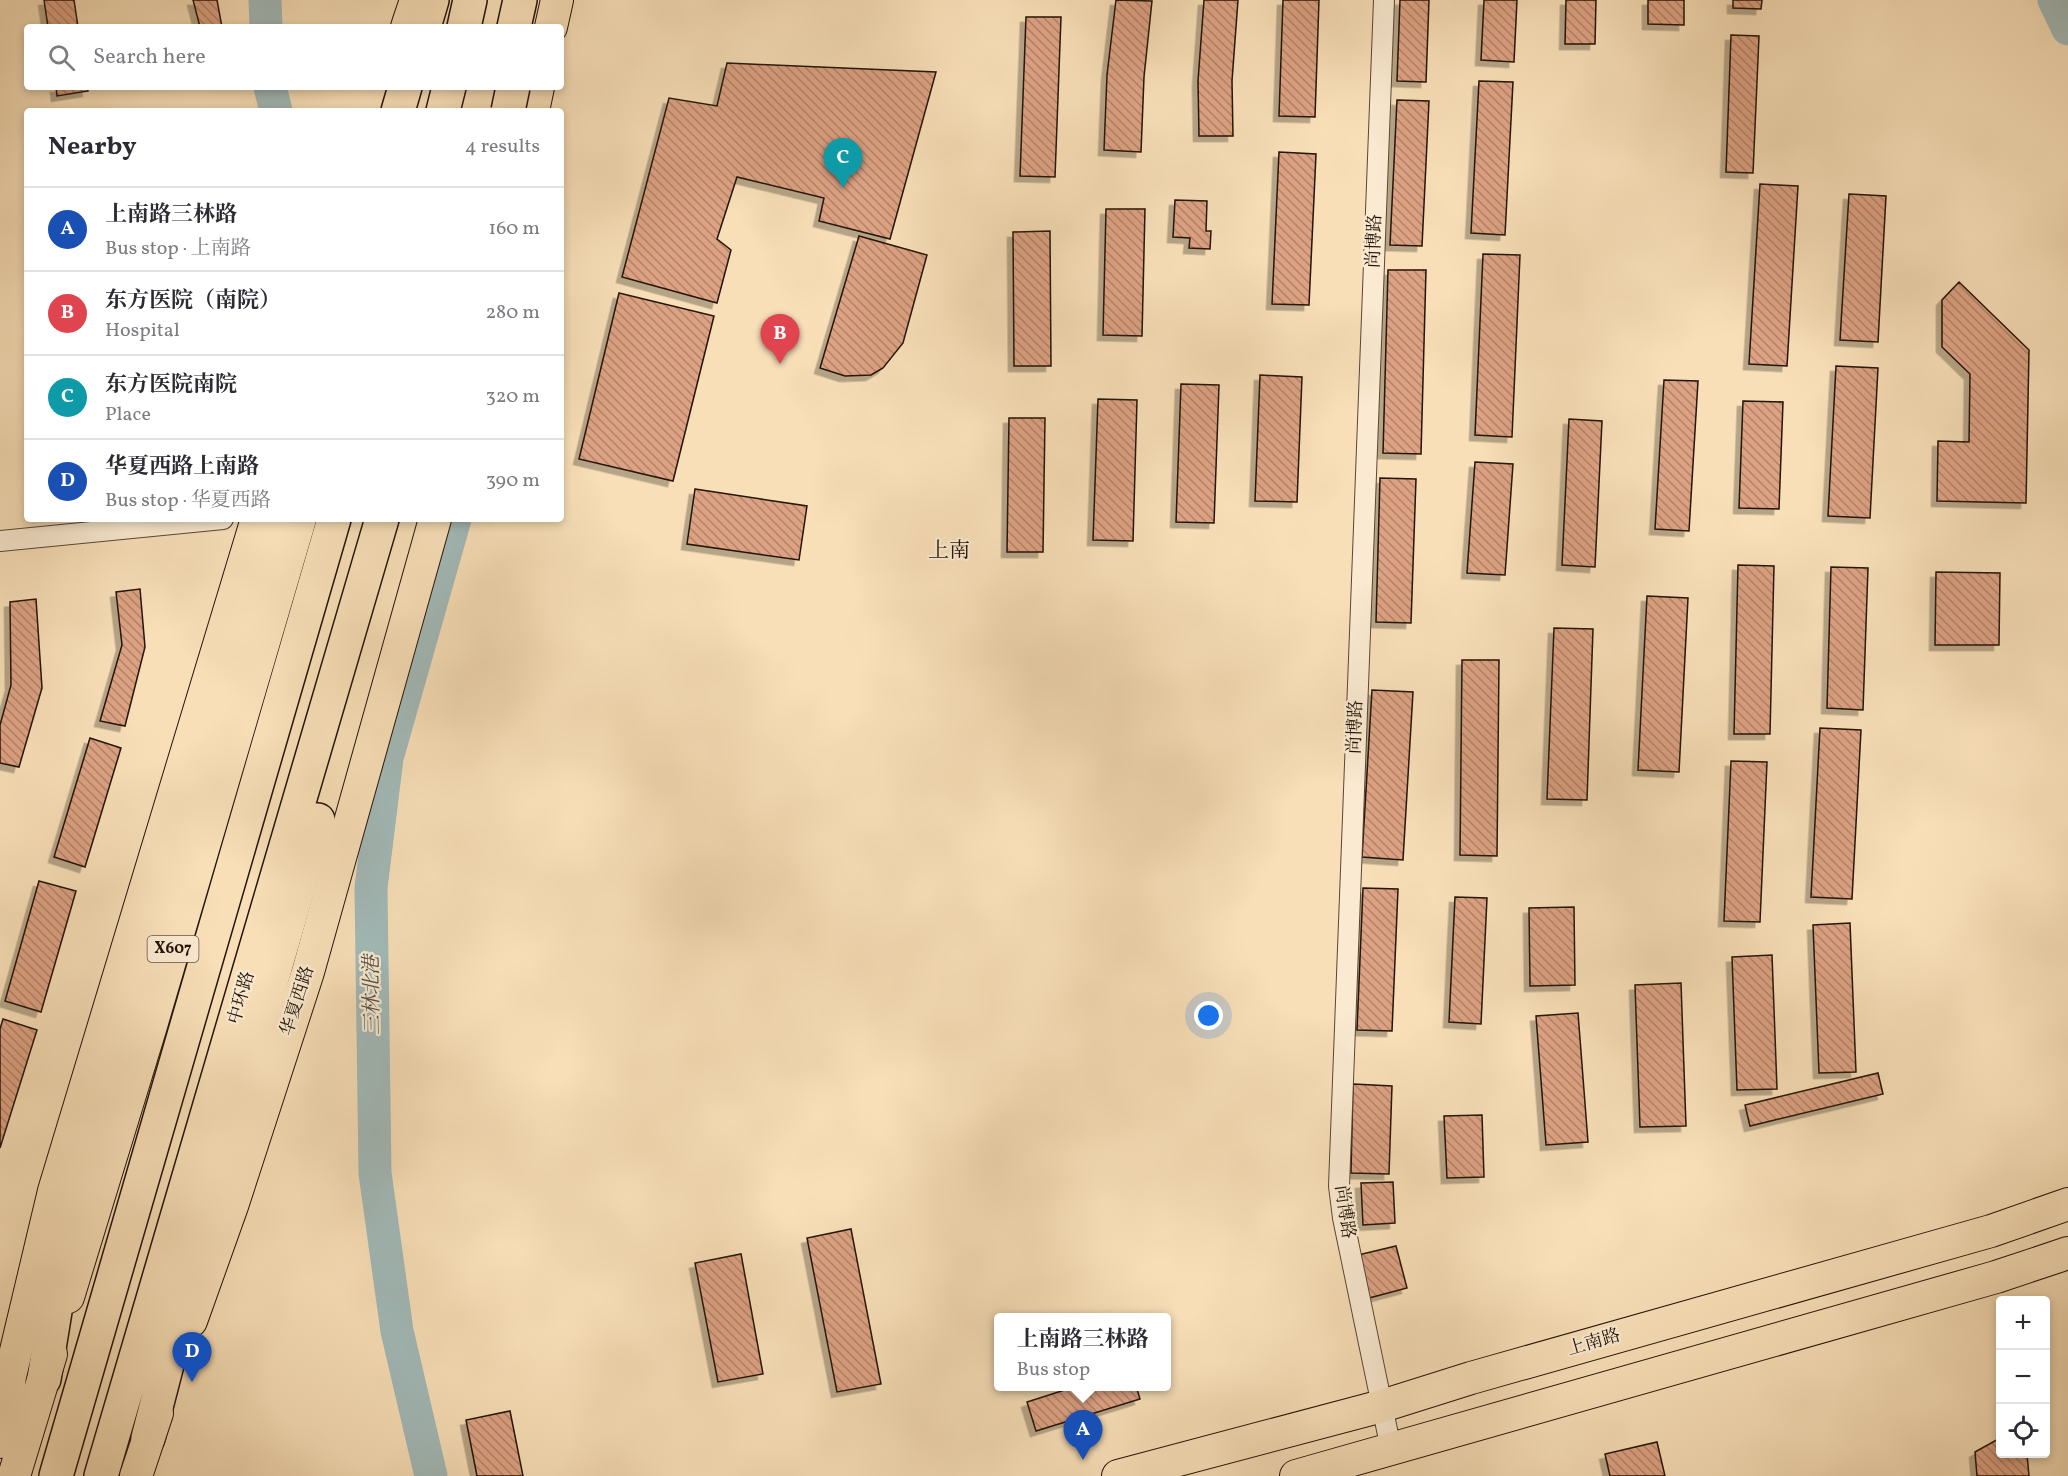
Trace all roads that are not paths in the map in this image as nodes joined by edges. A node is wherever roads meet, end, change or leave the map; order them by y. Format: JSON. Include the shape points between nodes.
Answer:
{"nodes":[{"id":1,"x":416,"y":0,"type":"edge"},
{"id":2,"x":433,"y":0,"type":"edge"},
{"id":3,"x":470,"y":0,"type":"edge"},
{"id":4,"x":520,"y":0,"type":"edge"},
{"id":5,"x":527,"y":0,"type":"edge"},
{"id":6,"x":536,"y":0,"type":"edge"},
{"id":7,"x":557,"y":0,"type":"edge"},
{"id":8,"x":1384,"y":0,"type":"edge"},
{"id":9,"x":408,"y":24,"type":"edge"},
{"id":10,"x":427,"y":24,"type":"edge"},
{"id":11,"x":465,"y":24,"type":"edge"},
{"id":12,"x":515,"y":24,"type":"edge"},
{"id":13,"x":523,"y":24,"type":"edge"},
{"id":14,"x":530,"y":24,"type":"edge"},
{"id":15,"x":552,"y":24,"type":"edge"},
{"id":16,"x":440,"y":90,"type":"edge"},
{"id":17,"x":498,"y":90,"type":"edge"},
{"id":18,"x":512,"y":90,"type":"edge"},
{"id":19,"x":537,"y":90,"type":"edge"},
{"id":20,"x":405,"y":102,"type":"edge"},
{"id":21,"x":495,"y":108,"type":"edge"},
{"id":22,"x":509,"y":108,"type":"edge"},
{"id":23,"x":534,"y":108,"type":"edge"},
{"id":24,"x":193,"y":522,"type":"edge"},
{"id":25,"x":256,"y":522,"type":"edge"},
{"id":26,"x":275,"y":522,"type":"edge"},
{"id":27,"x":299,"y":522,"type":"edge"},
{"id":28,"x":333,"y":522,"type":"edge"},
{"id":29,"x":381,"y":522,"type":"edge"},
{"id":30,"x":391,"y":522,"type":"edge"},
{"id":31,"x":425,"y":522,"type":"edge"},
{"id":32,"x":0,"y":541,"type":"edge"},
{"id":33,"x":2068,"y":1204,"type":"edge"},
{"id":34,"x":2068,"y":1253,"type":"edge"},
{"id":35,"x":44,"y":1379,"type":"junction"},
{"id":36,"x":1382,"y":1406,"type":"junction"},
{"id":37,"x":148,"y":1438,"type":"junction"},
{"id":38,"x":0,"y":1442,"type":"edge"},
{"id":39,"x":1391,"y":1449,"type":"junction"},
{"id":40,"x":14,"y":1476,"type":"edge"},
{"id":41,"x":56,"y":1476,"type":"edge"},
{"id":42,"x":101,"y":1476,"type":"edge"},
{"id":43,"x":110,"y":1476,"type":"edge"},
{"id":44,"x":136,"y":1476,"type":"edge"},
{"id":45,"x":1118,"y":1476,"type":"edge"},
{"id":46,"x":1296,"y":1476,"type":"edge"}],
"edges":[{"from":1,"to":9,"type":"main road"},
{"from":2,"to":10,"type":"highway"},
{"from":3,"to":11,"type":"highway"},
{"from":4,"to":12,"type":"highway"},
{"from":5,"to":13,"type":"highway"},
{"from":6,"to":14,"type":"main road"},
{"from":7,"to":15,"type":"main road"},
{"from":8,"to":36,"type":"street","name":"尚博路","via":[[1340,1166],[1343,1218]]},
{"from":16,"to":20,"type":"highway"},
{"from":17,"to":21,"type":"highway"},
{"from":18,"to":22,"type":"highway","bridge":true},
{"from":19,"to":23,"type":"main road"},
{"from":24,"to":32,"type":"street"},
{"from":25,"to":38,"type":"main road","via":[[54,1191],[10,1376]]},
{"from":26,"to":35,"type":"highway","via":[[98,1118],[65,1250]]},
{"from":27,"to":35,"type":"main road","number":"X607"},
{"from":28,"to":41,"type":"highway"},
{"from":29,"to":42,"type":"highway","name":"中环路"},
{"from":30,"to":43,"type":"main road"},
{"from":31,"to":37,"type":"highway","via":[[223,1148]]},
{"from":31,"to":37,"type":"main road","name":"华夏西路","via":[[308,972],[232,1206]]},
{"from":33,"to":36,"type":"main road","name":"上南路","via":[[1991,1231]]},
{"from":34,"to":39,"type":"main road","via":[[1996,1277]]},
{"from":35,"to":40,"type":"main road","number":"X607"},
{"from":36,"to":39,"type":"street","name":"尚博路"},
{"from":36,"to":45,"type":"main road","name":"上南路"},
{"from":37,"to":44,"type":"main road","name":"华夏西路"},
{"from":39,"to":46,"type":"main road"}]}
